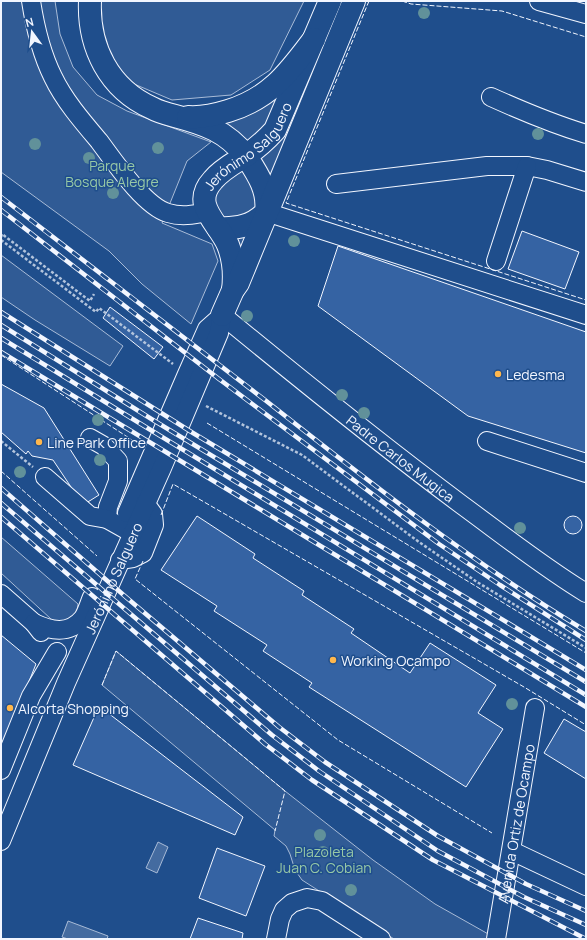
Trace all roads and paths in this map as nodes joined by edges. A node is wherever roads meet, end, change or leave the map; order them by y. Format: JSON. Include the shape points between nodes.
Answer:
{"nodes":[{"id":1,"x":31,"y":1,"type":"edge"},
{"id":2,"x":90,"y":1,"type":"edge"},
{"id":3,"x":330,"y":1,"type":"edge"},
{"id":4,"x":354,"y":1,"type":"edge"},
{"id":5,"x":539,"y":1,"type":"edge"},
{"id":6,"x":586,"y":14,"type":"edge"},
{"id":7,"x":314,"y":39,"type":"junction"},
{"id":8,"x":491,"y":97,"type":"dead end"},
{"id":9,"x":175,"y":116,"type":"junction"},
{"id":10,"x":586,"y":134,"type":"edge"},
{"id":11,"x":246,"y":156,"type":"junction"},
{"id":12,"x":527,"y":166,"type":"junction"},
{"id":13,"x":586,"y":182,"type":"edge"},
{"id":14,"x":336,"y":184,"type":"dead end"},
{"id":15,"x":266,"y":212,"type":"junction"},
{"id":16,"x":212,"y":220,"type":"junction"},
{"id":17,"x":1,"y":237,"type":"edge"},
{"id":18,"x":1,"y":240,"type":"edge"},
{"id":19,"x":496,"y":261,"type":"dead end"},
{"id":20,"x":233,"y":290,"type":"junction"},
{"id":21,"x":94,"y":294,"type":"dead end"},
{"id":22,"x":222,"y":315,"type":"junction"},
{"id":23,"x":586,"y":315,"type":"edge"},
{"id":24,"x":186,"y":374,"type":"junction"},
{"id":25,"x":191,"y":399,"type":"junction"},
{"id":26,"x":90,"y":438,"type":"dead end"},
{"id":27,"x":1,"y":441,"type":"edge"},
{"id":28,"x":487,"y":441,"type":"dead end"},
{"id":29,"x":586,"y":473,"type":"edge"},
{"id":30,"x":45,"y":477,"type":"joint"},
{"id":31,"x":145,"y":504,"type":"junction"},
{"id":32,"x":120,"y":526,"type":"junction"},
{"id":33,"x":120,"y":560,"type":"junction"},
{"id":34,"x":586,"y":593,"type":"edge"},
{"id":35,"x":1,"y":594,"type":"edge"},
{"id":36,"x":34,"y":623,"type":"junction"},
{"id":37,"x":586,"y":648,"type":"edge"},
{"id":38,"x":57,"y":652,"type":"junction"},
{"id":39,"x":66,"y":683,"type":"junction"},
{"id":40,"x":535,"y":708,"type":"dead end"},
{"id":41,"x":1,"y":770,"type":"edge"},
{"id":42,"x":1,"y":841,"type":"edge"},
{"id":43,"x":512,"y":851,"type":"junction"},
{"id":44,"x":586,"y":886,"type":"edge"},
{"id":45,"x":276,"y":939,"type":"edge"},
{"id":46,"x":381,"y":939,"type":"edge"},
{"id":47,"x":496,"y":939,"type":"edge"}],
"edges":[{"from":1,"to":16,"type":"street","via":[[43,53],[53,78],[66,99],[132,185],[166,213]]},
{"from":2,"to":9,"type":"main road","via":[[90,24],[94,42],[99,58],[108,72],[119,86],[134,98]]},
{"from":3,"to":7,"type":"main road","name":"Jerónimo Salguero"},
{"from":4,"to":15,"type":"main road","name":"Jerónimo Salguero"},
{"from":5,"to":6,"type":"street"},
{"from":7,"to":9,"type":"main road","via":[[277,84],[258,99],[215,115]]},
{"from":7,"to":11,"type":"main road","name":"Jerónimo Salguero","via":[[275,130]]},
{"from":8,"to":10,"type":"street","via":[[526,113]]},
{"from":9,"to":11,"type":"main road","via":[[222,133]]},
{"from":11,"to":15,"type":"main road","via":[[263,187]]},
{"from":11,"to":16,"type":"main road","name":"Jerónimo Salguero","via":[[220,173],[208,185],[205,198]]},
{"from":12,"to":13,"type":"street"},
{"from":12,"to":14,"type":"street","via":[[487,166]]},
{"from":12,"to":19,"type":"street"},
{"from":15,"to":16,"type":"main road","via":[[260,219],[242,227],[229,229]]},
{"from":15,"to":20,"type":"main road","name":"Jerónimo Salguero"},
{"from":15,"to":23,"type":"street"},
{"from":16,"to":20,"type":"main road","name":"Jerónimo Salguero","via":[[228,244],[232,256]]},
{"from":17,"to":21,"type":"path","via":[[2,234],[90,301]]},
{"from":18,"to":24,"type":"path","via":[[96,312],[99,308]]},
{"from":20,"to":22,"type":"main road","name":"Jerónimo Salguero"},
{"from":22,"to":24,"type":"street","name":"Jerónimo Salguero","via":[[207,329]]},
{"from":22,"to":25,"type":"street","name":"Jerónimo Salguero","via":[[219,334]]},
{"from":22,"to":34,"type":"street","name":"Padre Carlos Mugica","via":[[397,457]]},
{"from":24,"to":32,"type":"street","name":"Jerónimo Salguero"},
{"from":25,"to":31,"type":"street","name":"Jerónimo Salguero"},
{"from":25,"to":37,"type":"path","via":[[302,455],[477,582]]},
{"from":26,"to":32,"type":"street","via":[[104,446],[118,461],[118,481],[108,507]]},
{"from":27,"to":30,"type":"path"},
{"from":28,"to":29,"type":"street"},
{"from":30,"to":32,"type":"street","via":[[90,516]]},
{"from":31,"to":32,"type":"street","name":"Jerónimo Salguero"},
{"from":31,"to":33,"type":"street","via":[[153,514],[154,525],[143,553]]},
{"from":32,"to":33,"type":"street","name":"Jerónimo Salguero"},
{"from":32,"to":36,"type":"street","name":"Jerónimo Salguero","via":[[84,617],[76,625],[56,631]]},
{"from":33,"to":39,"type":"street","name":"Jerónimo Salguero"},
{"from":35,"to":36,"type":"street"},
{"from":36,"to":38,"type":"street"},
{"from":38,"to":39,"type":"street"},
{"from":38,"to":41,"type":"street","via":[[31,696]]},
{"from":39,"to":42,"type":"street","name":"Jerónimo Salguero"},
{"from":40,"to":43,"type":"street","name":"Avenida Ortiz de Ocampo"},
{"from":43,"to":44,"type":"street"},
{"from":43,"to":47,"type":"street","name":"Avenida Ortiz de Ocampo"},
{"from":45,"to":46,"type":"street","via":[[281,914],[288,906],[307,898],[322,901]]}]}
